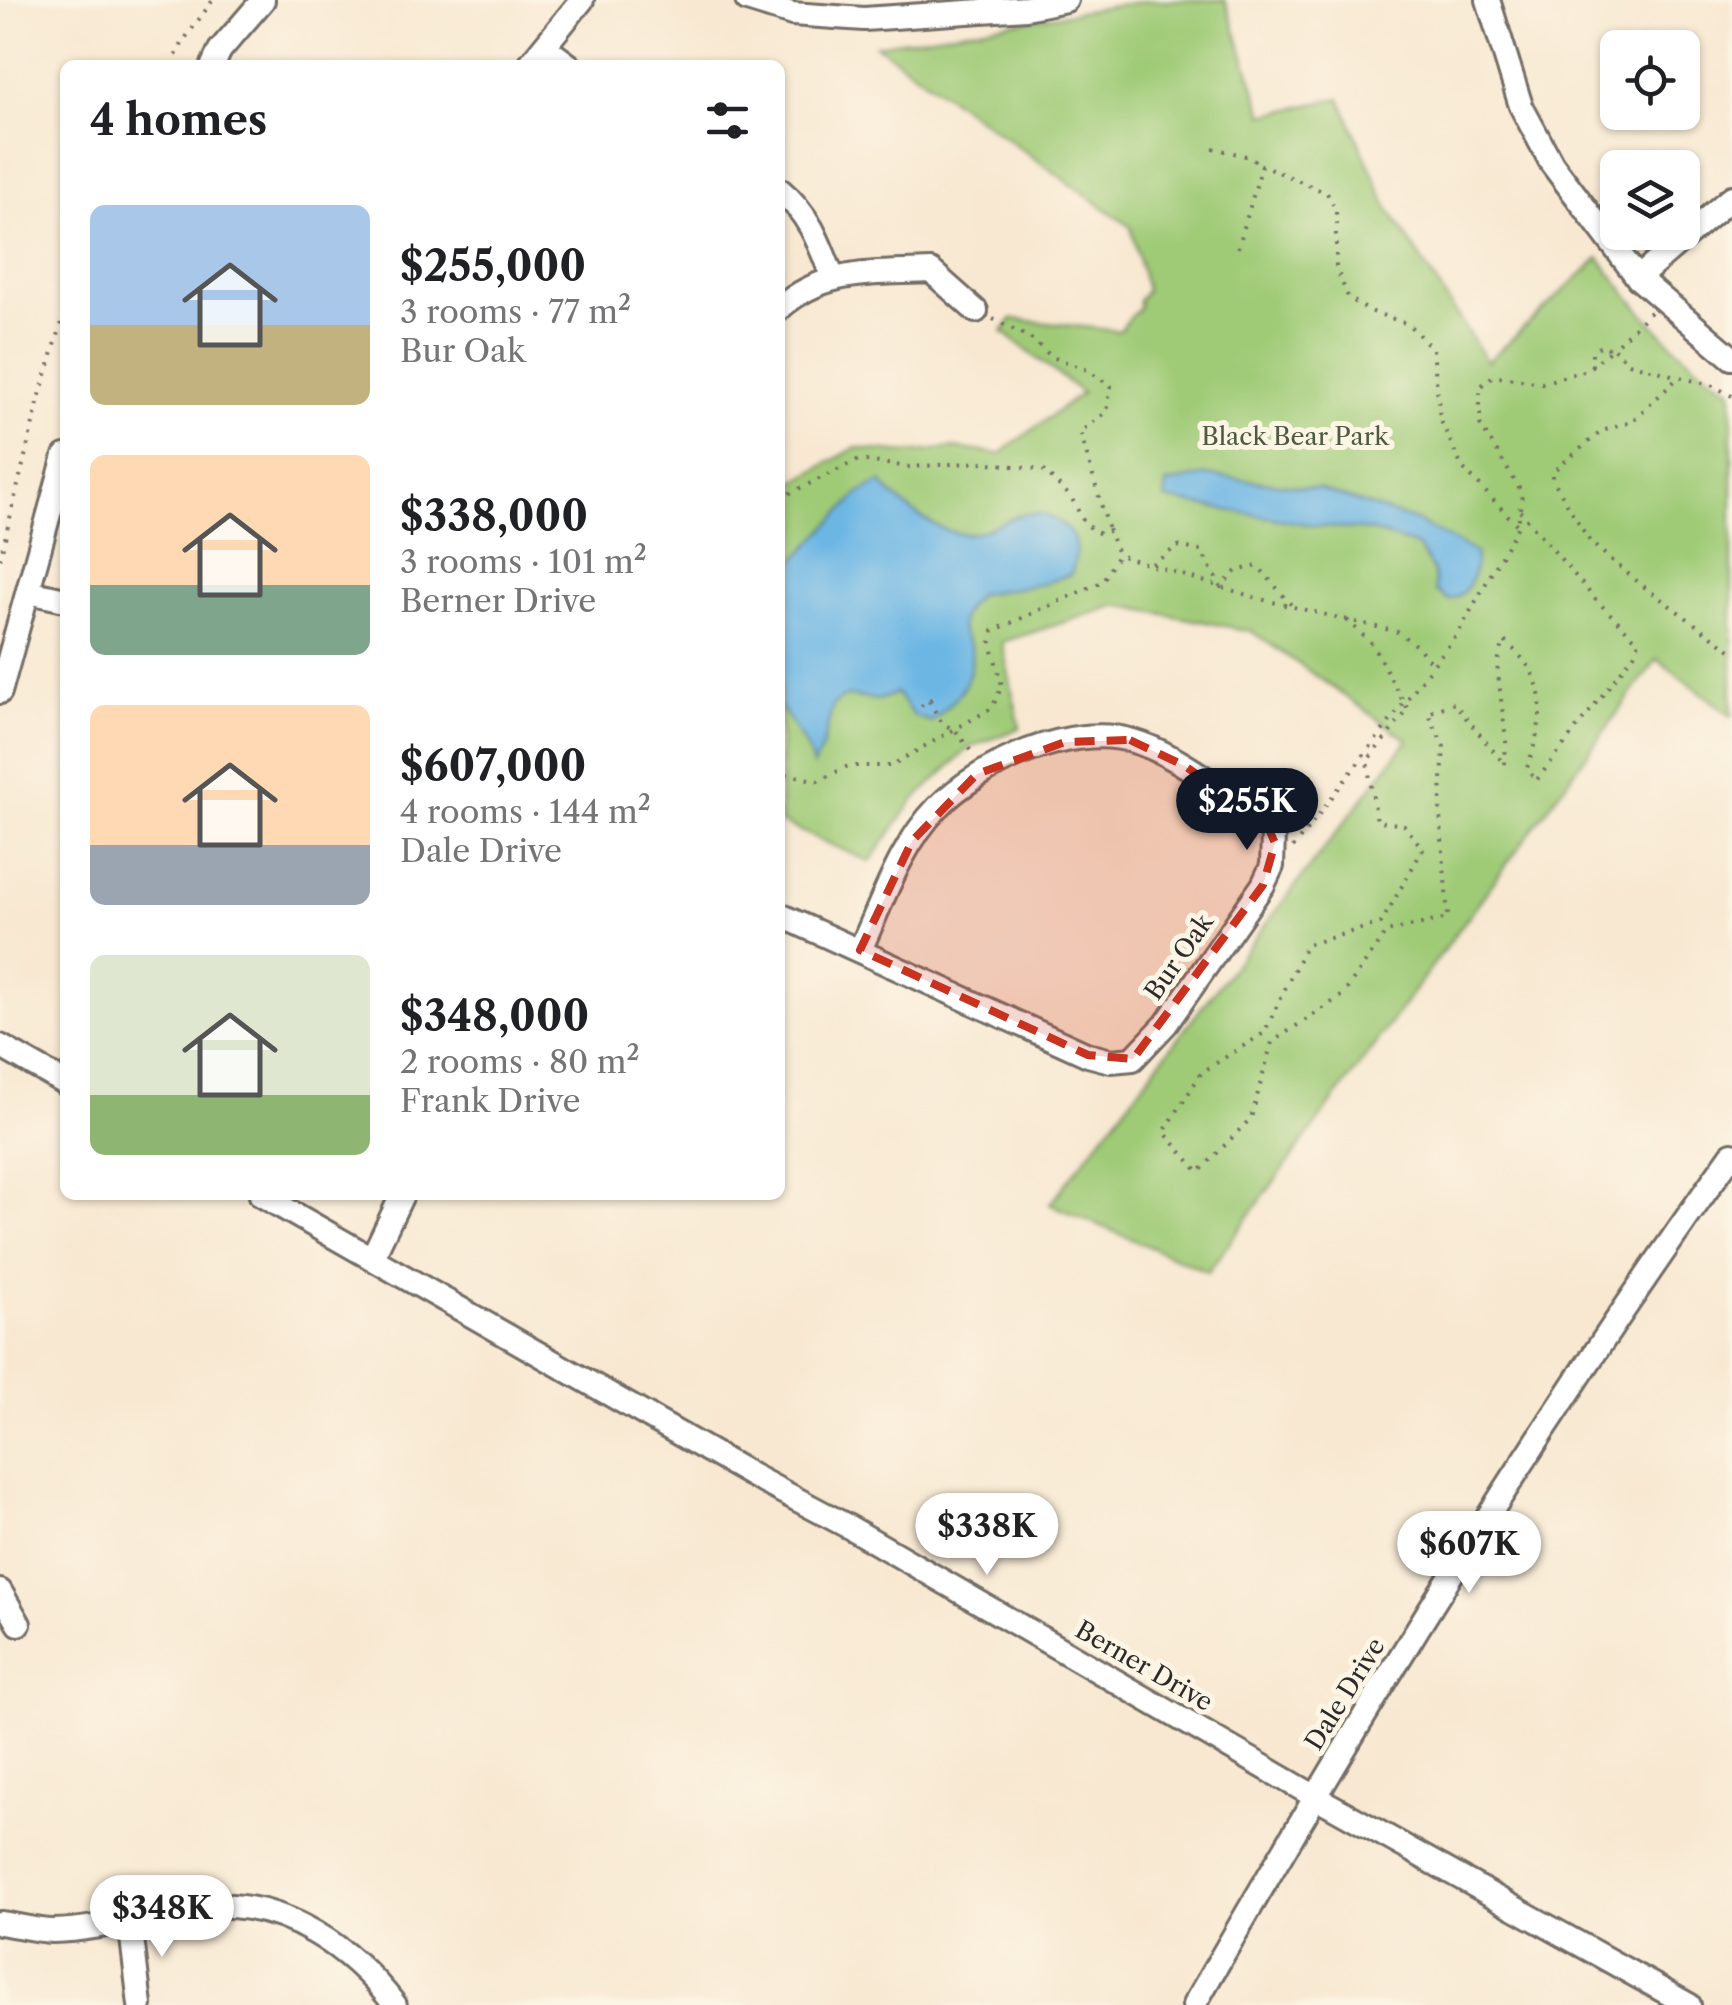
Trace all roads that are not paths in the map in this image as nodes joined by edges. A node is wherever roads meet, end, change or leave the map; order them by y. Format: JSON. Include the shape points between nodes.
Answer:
{"nodes":[{"id":1,"x":263,"y":0,"type":"edge"},
{"id":2,"x":582,"y":0,"type":"edge"},
{"id":3,"x":747,"y":0,"type":"edge"},
{"id":4,"x":817,"y":0,"type":"edge"},
{"id":5,"x":1066,"y":0,"type":"edge"},
{"id":6,"x":1488,"y":0,"type":"edge"},
{"id":7,"x":864,"y":18,"type":"junction"},
{"id":8,"x":546,"y":48,"type":"junction"},
{"id":9,"x":215,"y":60,"type":"edge"},
{"id":10,"x":534,"y":60,"type":"edge"},
{"id":11,"x":562,"y":60,"type":"edge"},
{"id":12,"x":785,"y":194,"type":"edge"},
{"id":13,"x":1732,"y":197,"type":"edge"},
{"id":14,"x":832,"y":276,"type":"junction"},
{"id":15,"x":1638,"y":278,"type":"junction"},
{"id":16,"x":785,"y":304,"type":"edge"},
{"id":17,"x":976,"y":311,"type":"road end"},
{"id":18,"x":1732,"y":358,"type":"edge"},
{"id":19,"x":60,"y":475,"type":"edge"},
{"id":20,"x":29,"y":592,"type":"junction"},
{"id":21,"x":60,"y":599,"type":"edge"},
{"id":22,"x":0,"y":692,"type":"edge"},
{"id":23,"x":785,"y":917,"type":"edge"},
{"id":24,"x":860,"y":950,"type":"junction"},
{"id":25,"x":0,"y":1046,"type":"edge"},
{"id":26,"x":60,"y":1081,"type":"edge"},
{"id":27,"x":1728,"y":1164,"type":"edge"},
{"id":28,"x":269,"y":1200,"type":"edge"},
{"id":29,"x":400,"y":1200,"type":"edge"},
{"id":30,"x":372,"y":1258,"type":"junction"},
{"id":31,"x":0,"y":1591,"type":"edge"},
{"id":32,"x":19,"y":1624,"type":"dead end"},
{"id":33,"x":1314,"y":1796,"type":"junction"},
{"id":34,"x":130,"y":1921,"type":"junction"},
{"id":35,"x":0,"y":1923,"type":"edge"},
{"id":36,"x":140,"y":2005,"type":"edge"},
{"id":37,"x":395,"y":2005,"type":"edge"},
{"id":38,"x":1194,"y":2005,"type":"edge"},
{"id":39,"x":1688,"y":2005,"type":"edge"}],
"edges":[{"from":1,"to":9,"type":"street"},
{"from":2,"to":8,"type":"street"},
{"from":3,"to":7,"type":"street","via":[[792,14]]},
{"from":4,"to":7,"type":"street"},
{"from":5,"to":7,"type":"street"},
{"from":6,"to":15,"type":"street","via":[[1521,106],[1552,164]]},
{"from":8,"to":10,"type":"street"},
{"from":8,"to":11,"type":"street"},
{"from":12,"to":14,"type":"street","via":[[813,227]]},
{"from":13,"to":15,"type":"street"},
{"from":14,"to":16,"type":"street"},
{"from":14,"to":17,"type":"street","via":[[931,271]]},
{"from":15,"to":18,"type":"street"},
{"from":19,"to":20,"type":"street"},
{"from":20,"to":21,"type":"street"},
{"from":20,"to":22,"type":"street"},
{"from":23,"to":24,"type":"street","name":"Bur Oak"},
{"from":24,"to":24,"type":"street","name":"Bur Oak","via":[[912,841],[933,812],[984,770],[1064,742],[1130,740],[1185,766],[1244,805],[1273,834],[1264,885],[1133,1060],[1088,1055]]},
{"from":25,"to":26,"type":"street"},
{"from":27,"to":33,"type":"street","name":"Dale Drive","via":[[1553,1412]]},
{"from":28,"to":30,"type":"street","name":"Berner Drive"},
{"from":29,"to":30,"type":"street"},
{"from":30,"to":33,"type":"street","name":"Berner Drive"},
{"from":31,"to":32,"type":"street"},
{"from":33,"to":38,"type":"street","name":"Dale Drive"},
{"from":33,"to":39,"type":"street","name":"Berner Drive"},
{"from":34,"to":35,"type":"street","via":[[52,1931]]},
{"from":34,"to":36,"type":"street"},
{"from":34,"to":37,"type":"street","via":[[214,1906],[265,1910],[322,1938]]}]}
